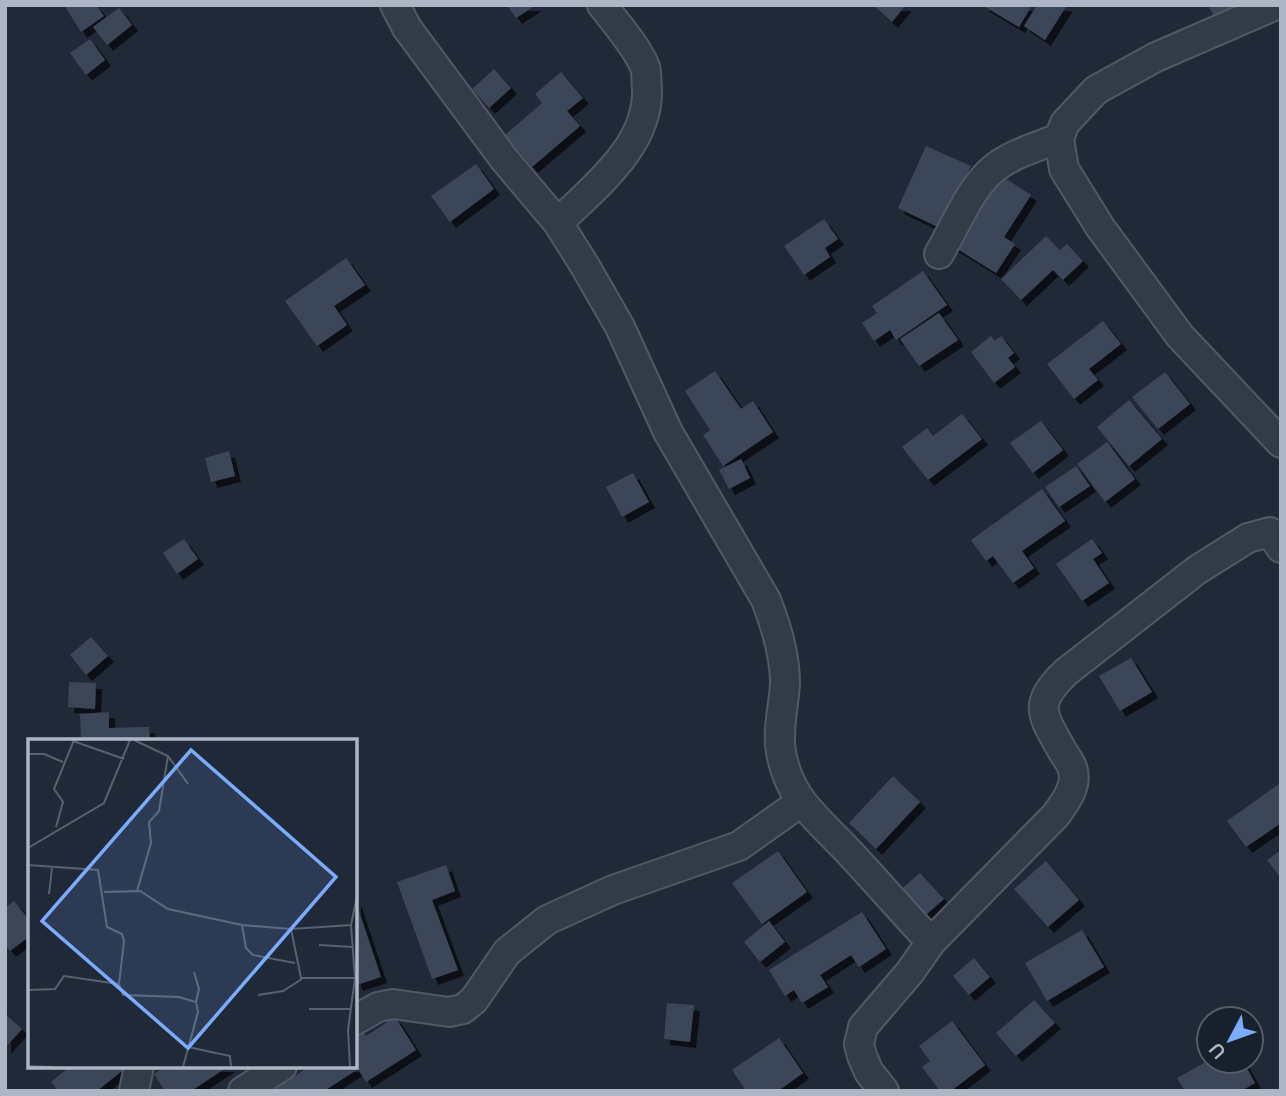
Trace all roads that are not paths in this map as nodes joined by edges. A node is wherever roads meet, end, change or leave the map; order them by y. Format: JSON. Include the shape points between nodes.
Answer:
{"nodes":[{"id":1,"x":395,"y":5,"type":"edge"},
{"id":2,"x":602,"y":5,"type":"edge"},
{"id":3,"x":1276,"y":5,"type":"edge"},
{"id":4,"x":1059,"y":138,"type":"junction"},
{"id":5,"x":558,"y":223,"type":"junction"},
{"id":6,"x":939,"y":254,"type":"dead end"},
{"id":7,"x":1281,"y":443,"type":"edge"},
{"id":8,"x":1277,"y":534,"type":"edge"},
{"id":9,"x":801,"y":803,"type":"junction"},
{"id":10,"x":931,"y":942,"type":"junction"},
{"id":11,"x":357,"y":1019,"type":"edge"},
{"id":12,"x":139,"y":1068,"type":"edge"},
{"id":13,"x":279,"y":1068,"type":"edge"},
{"id":14,"x":134,"y":1091,"type":"edge"},
{"id":15,"x":243,"y":1091,"type":"edge"},
{"id":16,"x":884,"y":1091,"type":"edge"}],
"edges":[{"from":1,"to":5,"type":"street","via":[[452,90]]},
{"from":2,"to":5,"type":"street","via":[[646,68],[643,123],[616,166]]},
{"from":3,"to":4,"type":"street","via":[[1156,57],[1096,90],[1065,123]]},
{"from":4,"to":6,"type":"street","via":[[992,170]]},
{"from":4,"to":7,"type":"street","via":[[1064,169],[1100,228],[1180,336]]},
{"from":5,"to":9,"type":"street","via":[[620,327],[668,432],[766,600],[775,623],[785,683],[780,747],[785,771]]},
{"from":8,"to":10,"type":"street","via":[[1248,538],[1197,570],[1048,690],[1043,705],[1048,724],[1074,771],[1071,794],[1029,844]]},
{"from":9,"to":10,"type":"street"},
{"from":9,"to":11,"type":"street","via":[[739,846],[613,890],[547,920],[507,952],[463,1009],[449,1012],[393,1004]]},
{"from":10,"to":16,"type":"street","via":[[863,1027],[862,1056]]},
{"from":12,"to":14,"type":"street"},
{"from":13,"to":15,"type":"street"}]}
